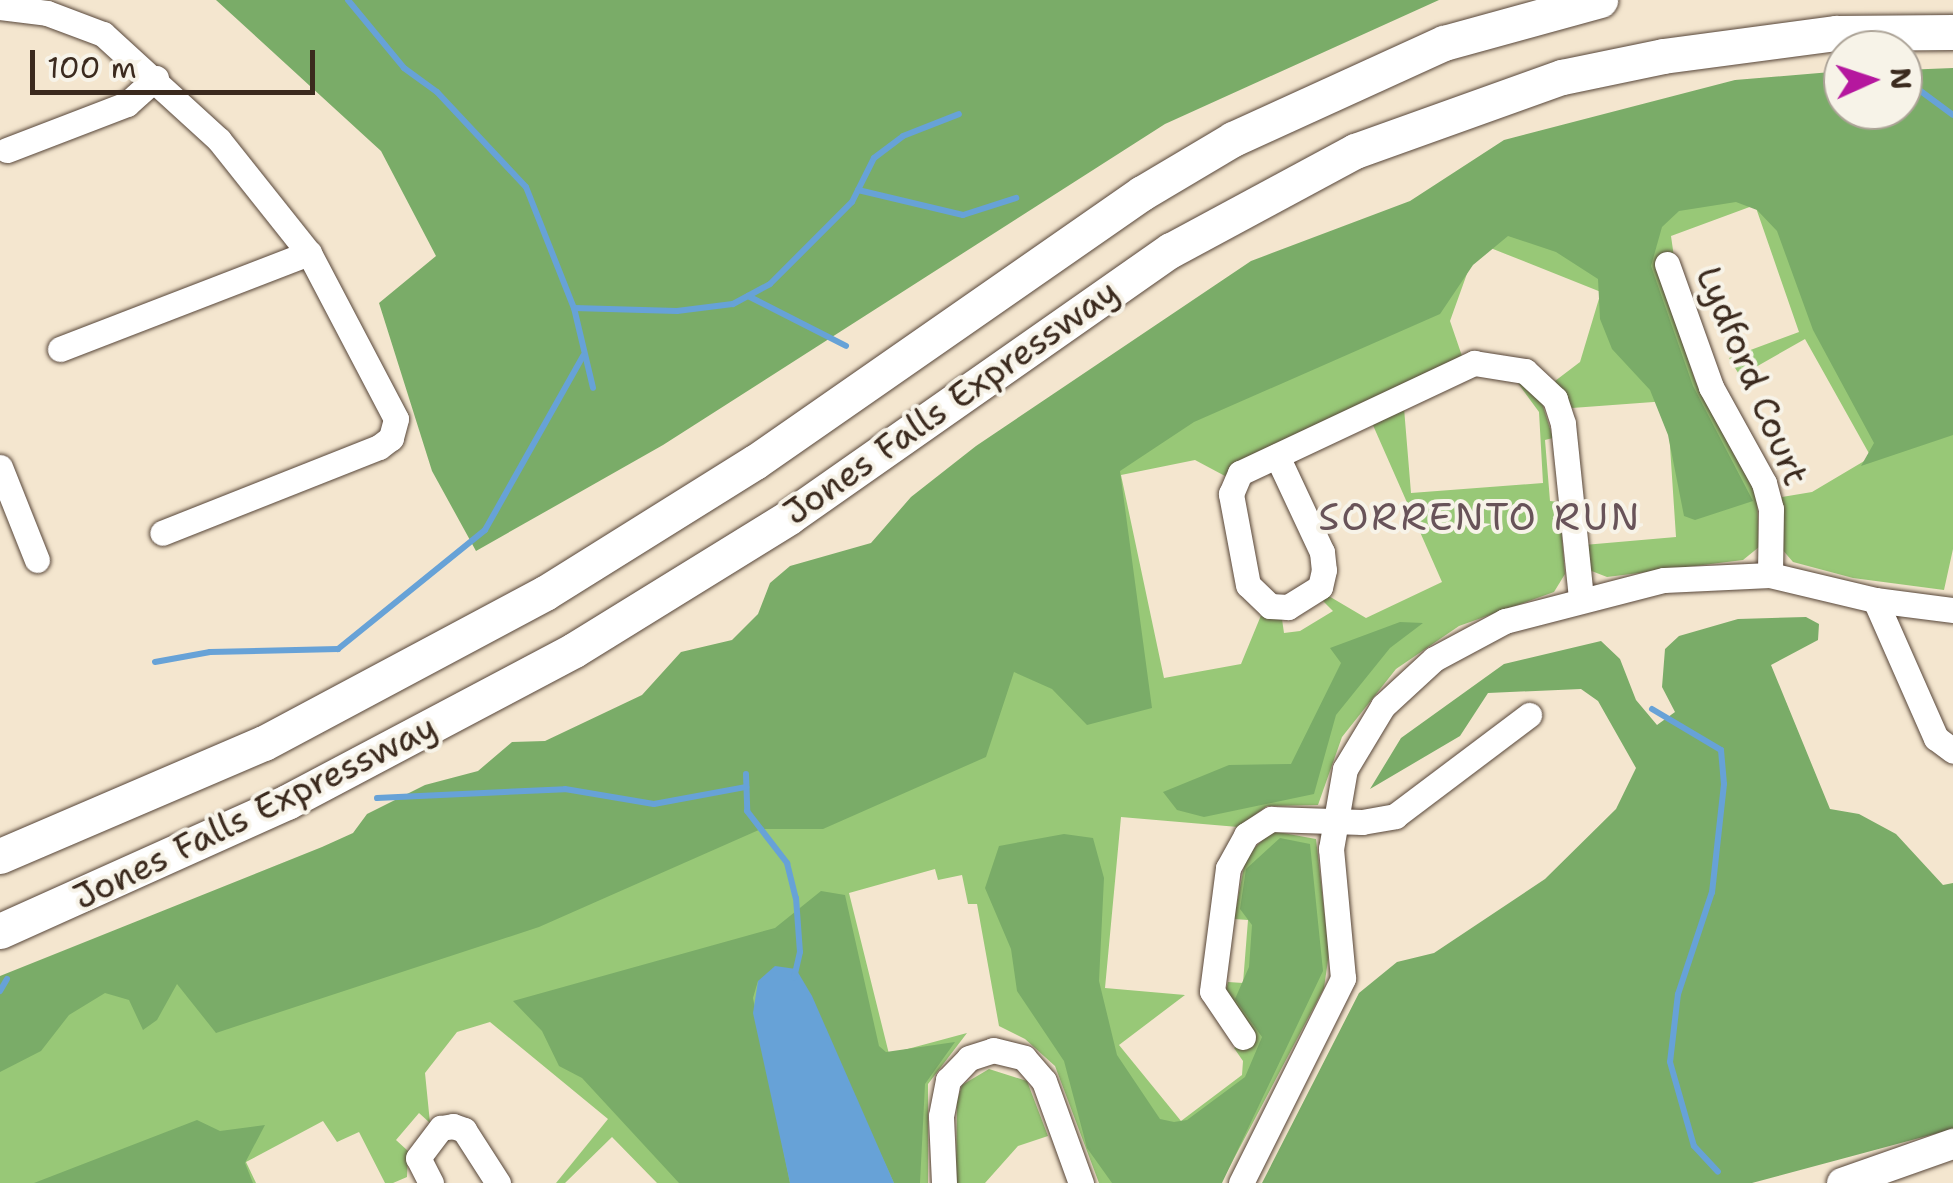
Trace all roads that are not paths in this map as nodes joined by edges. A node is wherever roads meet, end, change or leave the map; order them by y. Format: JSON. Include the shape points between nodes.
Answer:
{"nodes":[{"id":1,"x":1600,"y":0,"type":"edge"},
{"id":2,"x":0,"y":8,"type":"edge"},
{"id":3,"x":1953,"y":32,"type":"edge"},
{"id":4,"x":156,"y":78,"type":"junction"},
{"id":5,"x":7,"y":150,"type":"dead end"},
{"id":6,"x":310,"y":252,"type":"junction"},
{"id":7,"x":1667,"y":264,"type":"dead end"},
{"id":8,"x":60,"y":349,"type":"dead end"},
{"id":9,"x":1276,"y":456,"type":"junction"},
{"id":10,"x":0,"y":466,"type":"edge"},
{"id":11,"x":162,"y":533,"type":"dead end"},
{"id":12,"x":37,"y":560,"type":"dead end"},
{"id":13,"x":1770,"y":574,"type":"junction"},
{"id":14,"x":1581,"y":597,"type":"junction"},
{"id":15,"x":1875,"y":600,"type":"junction"},
{"id":16,"x":1953,"y":610,"type":"edge"},
{"id":17,"x":1529,"y":715,"type":"dead end"},
{"id":18,"x":1953,"y":751,"type":"edge"},
{"id":19,"x":1333,"y":819,"type":"junction"},
{"id":20,"x":0,"y":856,"type":"edge"},
{"id":21,"x":0,"y":931,"type":"edge"},
{"id":22,"x":1244,"y":1037,"type":"dead end"},
{"id":23,"x":1953,"y":1144,"type":"edge"},
{"id":24,"x":430,"y":1183,"type":"edge"},
{"id":25,"x":498,"y":1183,"type":"edge"},
{"id":26,"x":944,"y":1183,"type":"edge"},
{"id":27,"x":1081,"y":1183,"type":"edge"},
{"id":28,"x":1241,"y":1183,"type":"edge"},
{"id":29,"x":1842,"y":1183,"type":"edge"}],
"edges":[{"from":1,"to":20,"type":"highway","name":"Jones Falls Expressway","via":[[1444,43],[1233,138],[1142,193],[755,462],[562,584],[264,743]]},
{"from":2,"to":4,"type":"street","via":[[76,21],[103,34]]},
{"from":3,"to":21,"type":"highway","name":"Jones Falls Expressway","via":[[1836,34],[1662,56],[1562,77],[1355,150],[1171,250],[788,517],[574,650],[287,802]]},
{"from":4,"to":5,"type":"street","via":[[127,104]]},
{"from":4,"to":6,"type":"street","via":[[254,177]]},
{"from":6,"to":8,"type":"street"},
{"from":6,"to":11,"type":"street","via":[[379,378],[396,430],[378,447]]},
{"from":7,"to":13,"type":"street","name":"Lydford Court","via":[[1711,387],[1764,483],[1771,509]]},
{"from":9,"to":9,"type":"street","via":[[1240,473],[1232,494],[1248,585],[1270,606],[1288,608],[1320,587],[1324,570],[1322,552]]},
{"from":9,"to":14,"type":"street","via":[[1474,363],[1524,371],[1554,399],[1563,424]]},
{"from":10,"to":12,"type":"street"},
{"from":13,"to":14,"type":"street","via":[[1664,580]]},
{"from":13,"to":15,"type":"street"},
{"from":14,"to":19,"type":"street","via":[[1492,626],[1406,682],[1364,733],[1345,769]]},
{"from":15,"to":16,"type":"street"},
{"from":15,"to":18,"type":"street","via":[[1936,738]]},
{"from":17,"to":19,"type":"street","via":[[1395,816]]},
{"from":19,"to":22,"type":"street","via":[[1271,819],[1235,849],[1212,991]]},
{"from":19,"to":28,"type":"street","via":[[1343,978]]},
{"from":23,"to":29,"type":"main road"},
{"from":24,"to":25,"type":"street","via":[[418,1158],[440,1128],[453,1126],[464,1130]]},
{"from":26,"to":27,"type":"street","via":[[941,1116],[948,1080],[968,1058],[992,1050],[1024,1058],[1044,1081]]}]}
